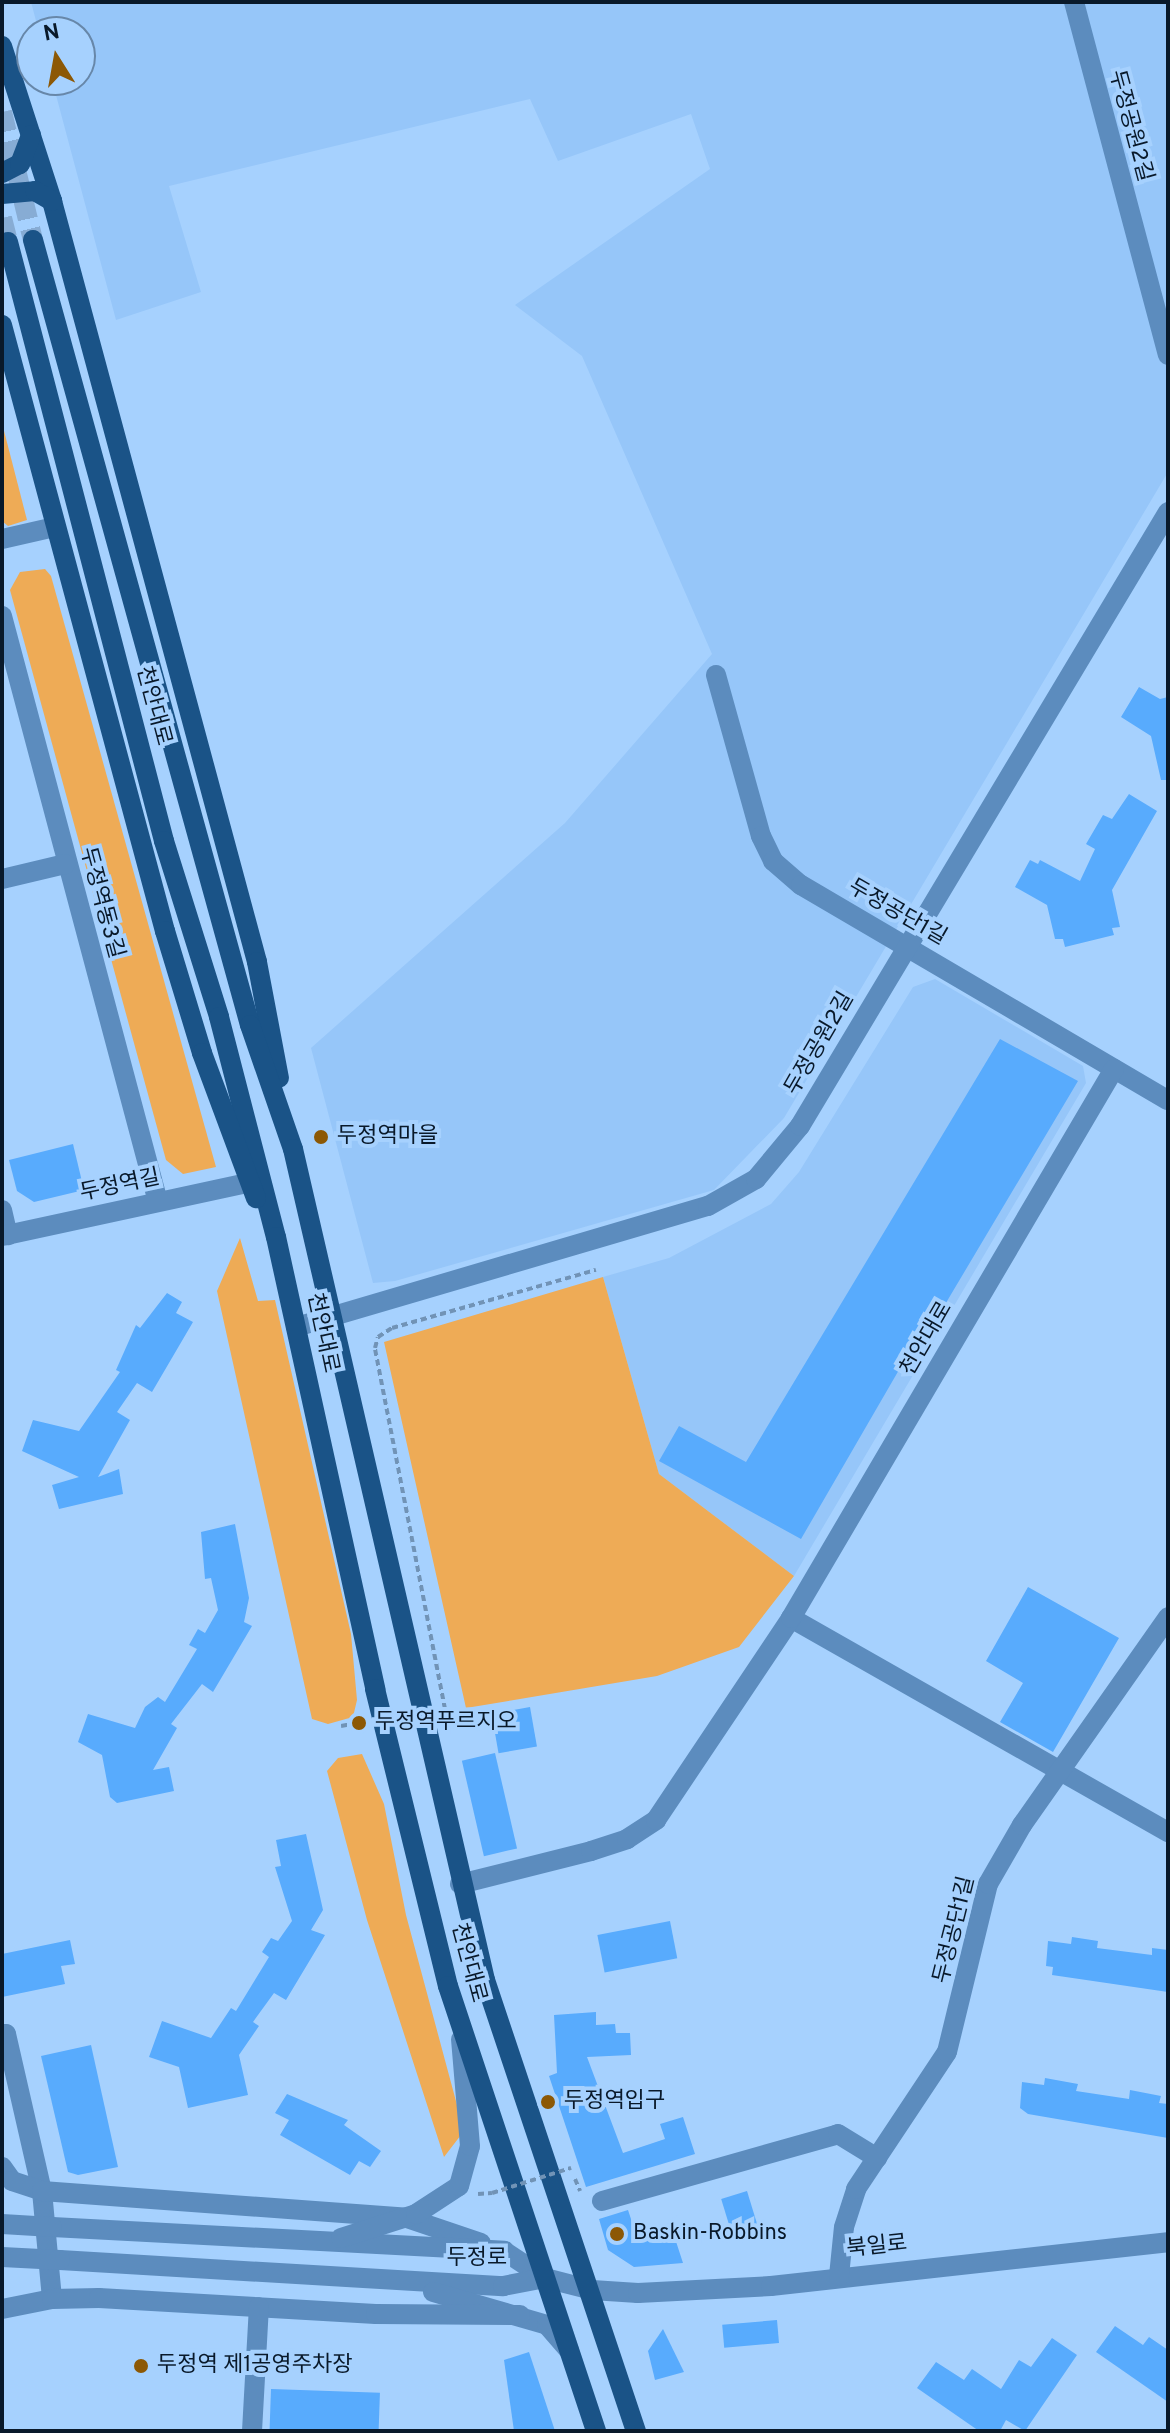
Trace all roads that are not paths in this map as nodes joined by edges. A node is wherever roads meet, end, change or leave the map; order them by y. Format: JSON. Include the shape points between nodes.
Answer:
{"nodes":[{"id":1,"x":1074,"y":2,"type":"edge"},
{"id":2,"x":2,"y":46,"type":"edge"},
{"id":3,"x":32,"y":134,"type":"junction"},
{"id":4,"x":2,"y":173,"type":"edge"},
{"id":5,"x":2,"y":194,"type":"edge"},
{"id":6,"x":52,"y":201,"type":"junction"},
{"id":7,"x":33,"y":240,"type":"tunnel mouth"},
{"id":8,"x":8,"y":242,"type":"tunnel mouth"},
{"id":9,"x":2,"y":325,"type":"edge"},
{"id":10,"x":1168,"y":355,"type":"edge"},
{"id":11,"x":1168,"y":512,"type":"edge"},
{"id":12,"x":55,"y":527,"type":"junction"},
{"id":13,"x":2,"y":539,"type":"edge"},
{"id":14,"x":2,"y":616,"type":"edge"},
{"id":15,"x":716,"y":675,"type":"dead end"},
{"id":16,"x":65,"y":864,"type":"junction"},
{"id":17,"x":2,"y":879,"type":"edge"},
{"id":18,"x":906,"y":946,"type":"junction"},
{"id":19,"x":1114,"y":1069,"type":"junction"},
{"id":20,"x":1168,"y":1100,"type":"edge"},
{"id":21,"x":293,"y":1149,"type":"junction"},
{"id":22,"x":248,"y":1183,"type":"junction"},
{"id":23,"x":158,"y":1202,"type":"junction"},
{"id":24,"x":2,"y":1210,"type":"edge"},
{"id":25,"x":5,"y":1235,"type":"edge"},
{"id":26,"x":276,"y":1237,"type":"junction"},
{"id":27,"x":333,"y":1316,"type":"junction"},
{"id":28,"x":296,"y":1327,"type":"junction"},
{"id":29,"x":1168,"y":1617,"type":"edge"},
{"id":30,"x":791,"y":1618,"type":"junction"},
{"id":31,"x":1058,"y":1774,"type":"junction"},
{"id":32,"x":1168,"y":1832,"type":"edge"},
{"id":33,"x":460,"y":1884,"type":"junction"},
{"id":34,"x":460,"y":2023,"type":"junction"},
{"id":35,"x":2,"y":2034,"type":"edge"},
{"id":36,"x":877,"y":2158,"type":"junction"},
{"id":37,"x":2,"y":2167,"type":"edge"},
{"id":38,"x":42,"y":2191,"type":"junction"},
{"id":39,"x":602,"y":2201,"type":"dead end"},
{"id":40,"x":407,"y":2218,"type":"junction"},
{"id":41,"x":2,"y":2224,"type":"edge"},
{"id":42,"x":1168,"y":2242,"type":"edge"},
{"id":43,"x":327,"y":2243,"type":"junction"},
{"id":44,"x":504,"y":2251,"type":"junction"},
{"id":45,"x":2,"y":2257,"type":"edge"},
{"id":46,"x":839,"y":2276,"type":"junction"},
{"id":47,"x":545,"y":2278,"type":"junction"},
{"id":48,"x":374,"y":2279,"type":"junction"},
{"id":49,"x":592,"y":2290,"type":"junction"},
{"id":50,"x":52,"y":2299,"type":"junction"},
{"id":51,"x":259,"y":2307,"type":"junction"},
{"id":52,"x":2,"y":2309,"type":"edge"},
{"id":53,"x":520,"y":2315,"type":"junction"},
{"id":54,"x":571,"y":2353,"type":"junction"},
{"id":55,"x":252,"y":2431,"type":"edge"},
{"id":56,"x":596,"y":2431,"type":"edge"},
{"id":57,"x":636,"y":2431,"type":"edge"}],
"edges":[{"from":1,"to":10,"type":"street","name":"두정공원2길"},
{"from":2,"to":3,"type":"main road"},
{"from":3,"to":4,"type":"main road","via":[[20,164]]},
{"from":3,"to":6,"type":"main road"},
{"from":5,"to":6,"type":"main road","via":[[35,191]]},
{"from":6,"to":21,"type":"main road","via":[[257,962]]},
{"from":7,"to":21,"type":"main road","name":"천안대로","via":[[250,1025]]},
{"from":8,"to":26,"type":"main road","name":"천안대로","via":[[164,841],[219,1017]]},
{"from":9,"to":12,"type":"main road"},
{"from":11,"to":18,"type":"street","name":"두정공원2길"},
{"from":12,"to":13,"type":"street"},
{"from":12,"to":22,"type":"main road","via":[[165,931]]},
{"from":14,"to":16,"type":"street","name":"두정역동3길"},
{"from":15,"to":18,"type":"street","name":"두정공단1길","via":[[761,836],[773,861],[801,885]]},
{"from":16,"to":17,"type":"street"},
{"from":16,"to":23,"type":"street","name":"두정역동3길"},
{"from":18,"to":19,"type":"street","name":"두정공단1길"},
{"from":18,"to":27,"type":"street","name":"두정공원2길","via":[[800,1126],[756,1179],[708,1206]]},
{"from":19,"to":20,"type":"street","name":"두정공단1길"},
{"from":19,"to":30,"type":"street","name":"천안대로"},
{"from":21,"to":27,"type":"main road","name":"천안대로"},
{"from":22,"to":23,"type":"street","name":"두정역길"},
{"from":22,"to":26,"type":"main road"},
{"from":23,"to":25,"type":"street","name":"두정역길"},
{"from":24,"to":25,"type":"street"},
{"from":26,"to":28,"type":"main road","name":"천안대로"},
{"from":27,"to":28,"type":"street","name":"두정공원2길"},
{"from":27,"to":33,"type":"main road","name":"천안대로"},
{"from":28,"to":34,"type":"main road","name":"천안대로","via":[[414,1860]]},
{"from":29,"to":31,"type":"street","name":"두정공단1길"},
{"from":30,"to":31,"type":"street"},
{"from":30,"to":33,"type":"street","name":"천안대로","via":[[656,1820],[627,1839],[591,1851]]},
{"from":31,"to":32,"type":"street"},
{"from":31,"to":36,"type":"street","name":"두정공단1길","via":[[988,1884],[947,2052]]},
{"from":33,"to":49,"type":"main road","name":"천안대로","via":[[498,2029]]},
{"from":34,"to":40,"type":"street","via":[[470,2146],[464,2174],[451,2194]]},
{"from":34,"to":47,"type":"main road","name":"천안대로"},
{"from":35,"to":38,"type":"street"},
{"from":36,"to":39,"type":"street","via":[[838,2134]]},
{"from":36,"to":46,"type":"street","name":"두정공단1길","via":[[856,2189]]},
{"from":37,"to":38,"type":"street","via":[[12,2181]]},
{"from":38,"to":40,"type":"street"},
{"from":38,"to":50,"type":"street"},
{"from":40,"to":43,"type":"street"},
{"from":40,"to":44,"type":"street"},
{"from":41,"to":43,"type":"street","name":"두정로","bridge":true},
{"from":42,"to":46,"type":"street","name":"북일로"},
{"from":43,"to":44,"type":"street","name":"두정로"},
{"from":44,"to":47,"type":"street","name":"두정로"},
{"from":45,"to":48,"type":"street","name":"두정로","bridge":true},
{"from":46,"to":49,"type":"street","name":"북일로","via":[[742,2288]]},
{"from":47,"to":48,"type":"street","name":"두정로","via":[[503,2286]]},
{"from":47,"to":49,"type":"street","name":"북일로"},
{"from":47,"to":54,"type":"main road","name":"천안대로"},
{"from":48,"to":53,"type":"street"},
{"from":49,"to":57,"type":"main road","name":"천안대로"},
{"from":50,"to":51,"type":"street"},
{"from":50,"to":52,"type":"street"},
{"from":51,"to":53,"type":"street"},
{"from":51,"to":55,"type":"street"},
{"from":53,"to":54,"type":"street","via":[[547,2325]]},
{"from":54,"to":56,"type":"main road","name":"천안대로"}]}
